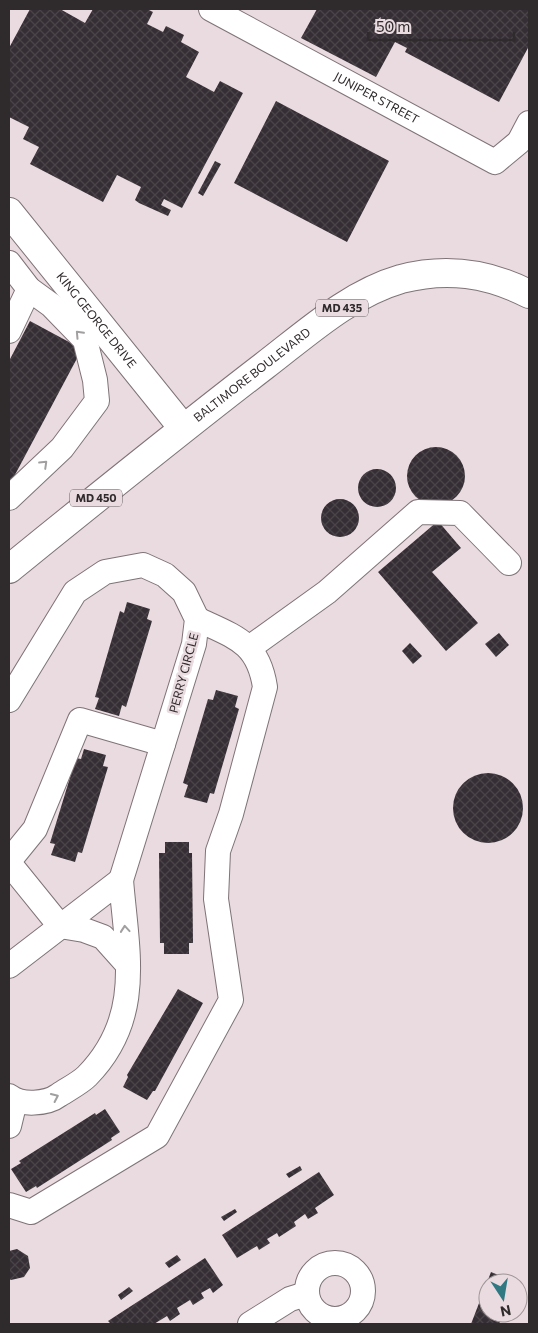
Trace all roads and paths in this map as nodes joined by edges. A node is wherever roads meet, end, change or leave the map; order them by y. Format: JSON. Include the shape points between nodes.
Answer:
{"nodes":[{"id":1,"x":212,"y":9,"type":"edge"},
{"id":2,"x":528,"y":130,"type":"edge"},
{"id":3,"x":9,"y":212,"type":"edge"},
{"id":4,"x":9,"y":263,"type":"edge"},
{"id":5,"x":29,"y":289,"type":"junction"},
{"id":6,"x":529,"y":294,"type":"edge"},
{"id":7,"x":9,"y":331,"type":"edge"},
{"id":8,"x":183,"y":428,"type":"junction"},
{"id":9,"x":9,"y":498,"type":"edge"},
{"id":10,"x":509,"y":563,"type":"dead end"},
{"id":11,"x":9,"y":569,"type":"edge"},
{"id":12,"x":197,"y":618,"type":"junction"},
{"id":13,"x":249,"y":648,"type":"junction"},
{"id":14,"x":9,"y":700,"type":"edge"},
{"id":15,"x":163,"y":744,"type":"junction"},
{"id":16,"x":9,"y":862,"type":"edge"},
{"id":17,"x":121,"y":880,"type":"junction"},
{"id":18,"x":60,"y":926,"type":"junction"},
{"id":19,"x":128,"y":965,"type":"junction"},
{"id":20,"x":9,"y":966,"type":"edge"},
{"id":21,"x":12,"y":1099,"type":"edge"},
{"id":22,"x":9,"y":1126,"type":"edge"},
{"id":23,"x":9,"y":1205,"type":"edge"},
{"id":24,"x":306,"y":1294,"type":"junction"},
{"id":25,"x":322,"y":1319,"type":"edge"},
{"id":26,"x":250,"y":1324,"type":"edge"}],
"edges":[{"from":1,"to":2,"type":"street","name":"JUNIPER STREET","via":[[495,162]]},
{"from":3,"to":8,"type":"main road","name":"KING GEORGE DRIVE"},
{"from":4,"to":5,"type":"street"},
{"from":5,"to":7,"type":"street"},
{"from":9,"to":5,"type":"street","one_way":true,"via":[[62,448],[97,401],[85,340],[51,305]]},
{"from":6,"to":8,"type":"main road","name":"BALTIMORE BOULEVARD","number":"MD 435","via":[[508,283],[454,271],[402,279],[379,287],[354,300]]},
{"from":8,"to":11,"type":"main road","name":"BALTIMORE BOULEVARD","number":"MD 450"},
{"from":10,"to":13,"type":"street","via":[[460,513],[418,512],[327,592]]},
{"from":12,"to":13,"type":"street","via":[[230,634]]},
{"from":12,"to":14,"type":"street","name":"PERRY CIRCLE","via":[[184,592],[165,575],[143,565],[106,572],[75,592]]},
{"from":12,"to":15,"type":"street","name":"PERRY CIRCLE","via":[[194,644]]},
{"from":13,"to":23,"type":"street","via":[[262,666],[266,687],[218,851],[216,899],[231,1000],[157,1136],[31,1212]]},
{"from":15,"to":16,"type":"street","via":[[80,720],[35,828]]},
{"from":15,"to":17,"type":"street","name":"PERRY CIRCLE"},
{"from":16,"to":18,"type":"street"},
{"from":17,"to":18,"type":"street"},
{"from":19,"to":17,"type":"street","name":"PERRY CIRCLE","one_way":true},
{"from":18,"to":19,"type":"street","via":[[103,937]]},
{"from":18,"to":20,"type":"street"},
{"from":21,"to":19,"type":"street","name":"PERRY CIRCLE","one_way":true,"via":[[32,1102],[53,1099],[87,1076],[112,1043],[124,1014],[130,976]]},
{"from":21,"to":22,"type":"street"},
{"from":24,"to":25,"type":"street","via":[[310,1305]]},
{"from":24,"to":25,"type":"street","via":[[307,1283],[321,1266],[343,1264],[360,1278],[362,1299],[357,1309],[338,1320]]},
{"from":24,"to":26,"type":"street","via":[[290,1299]]}]}
